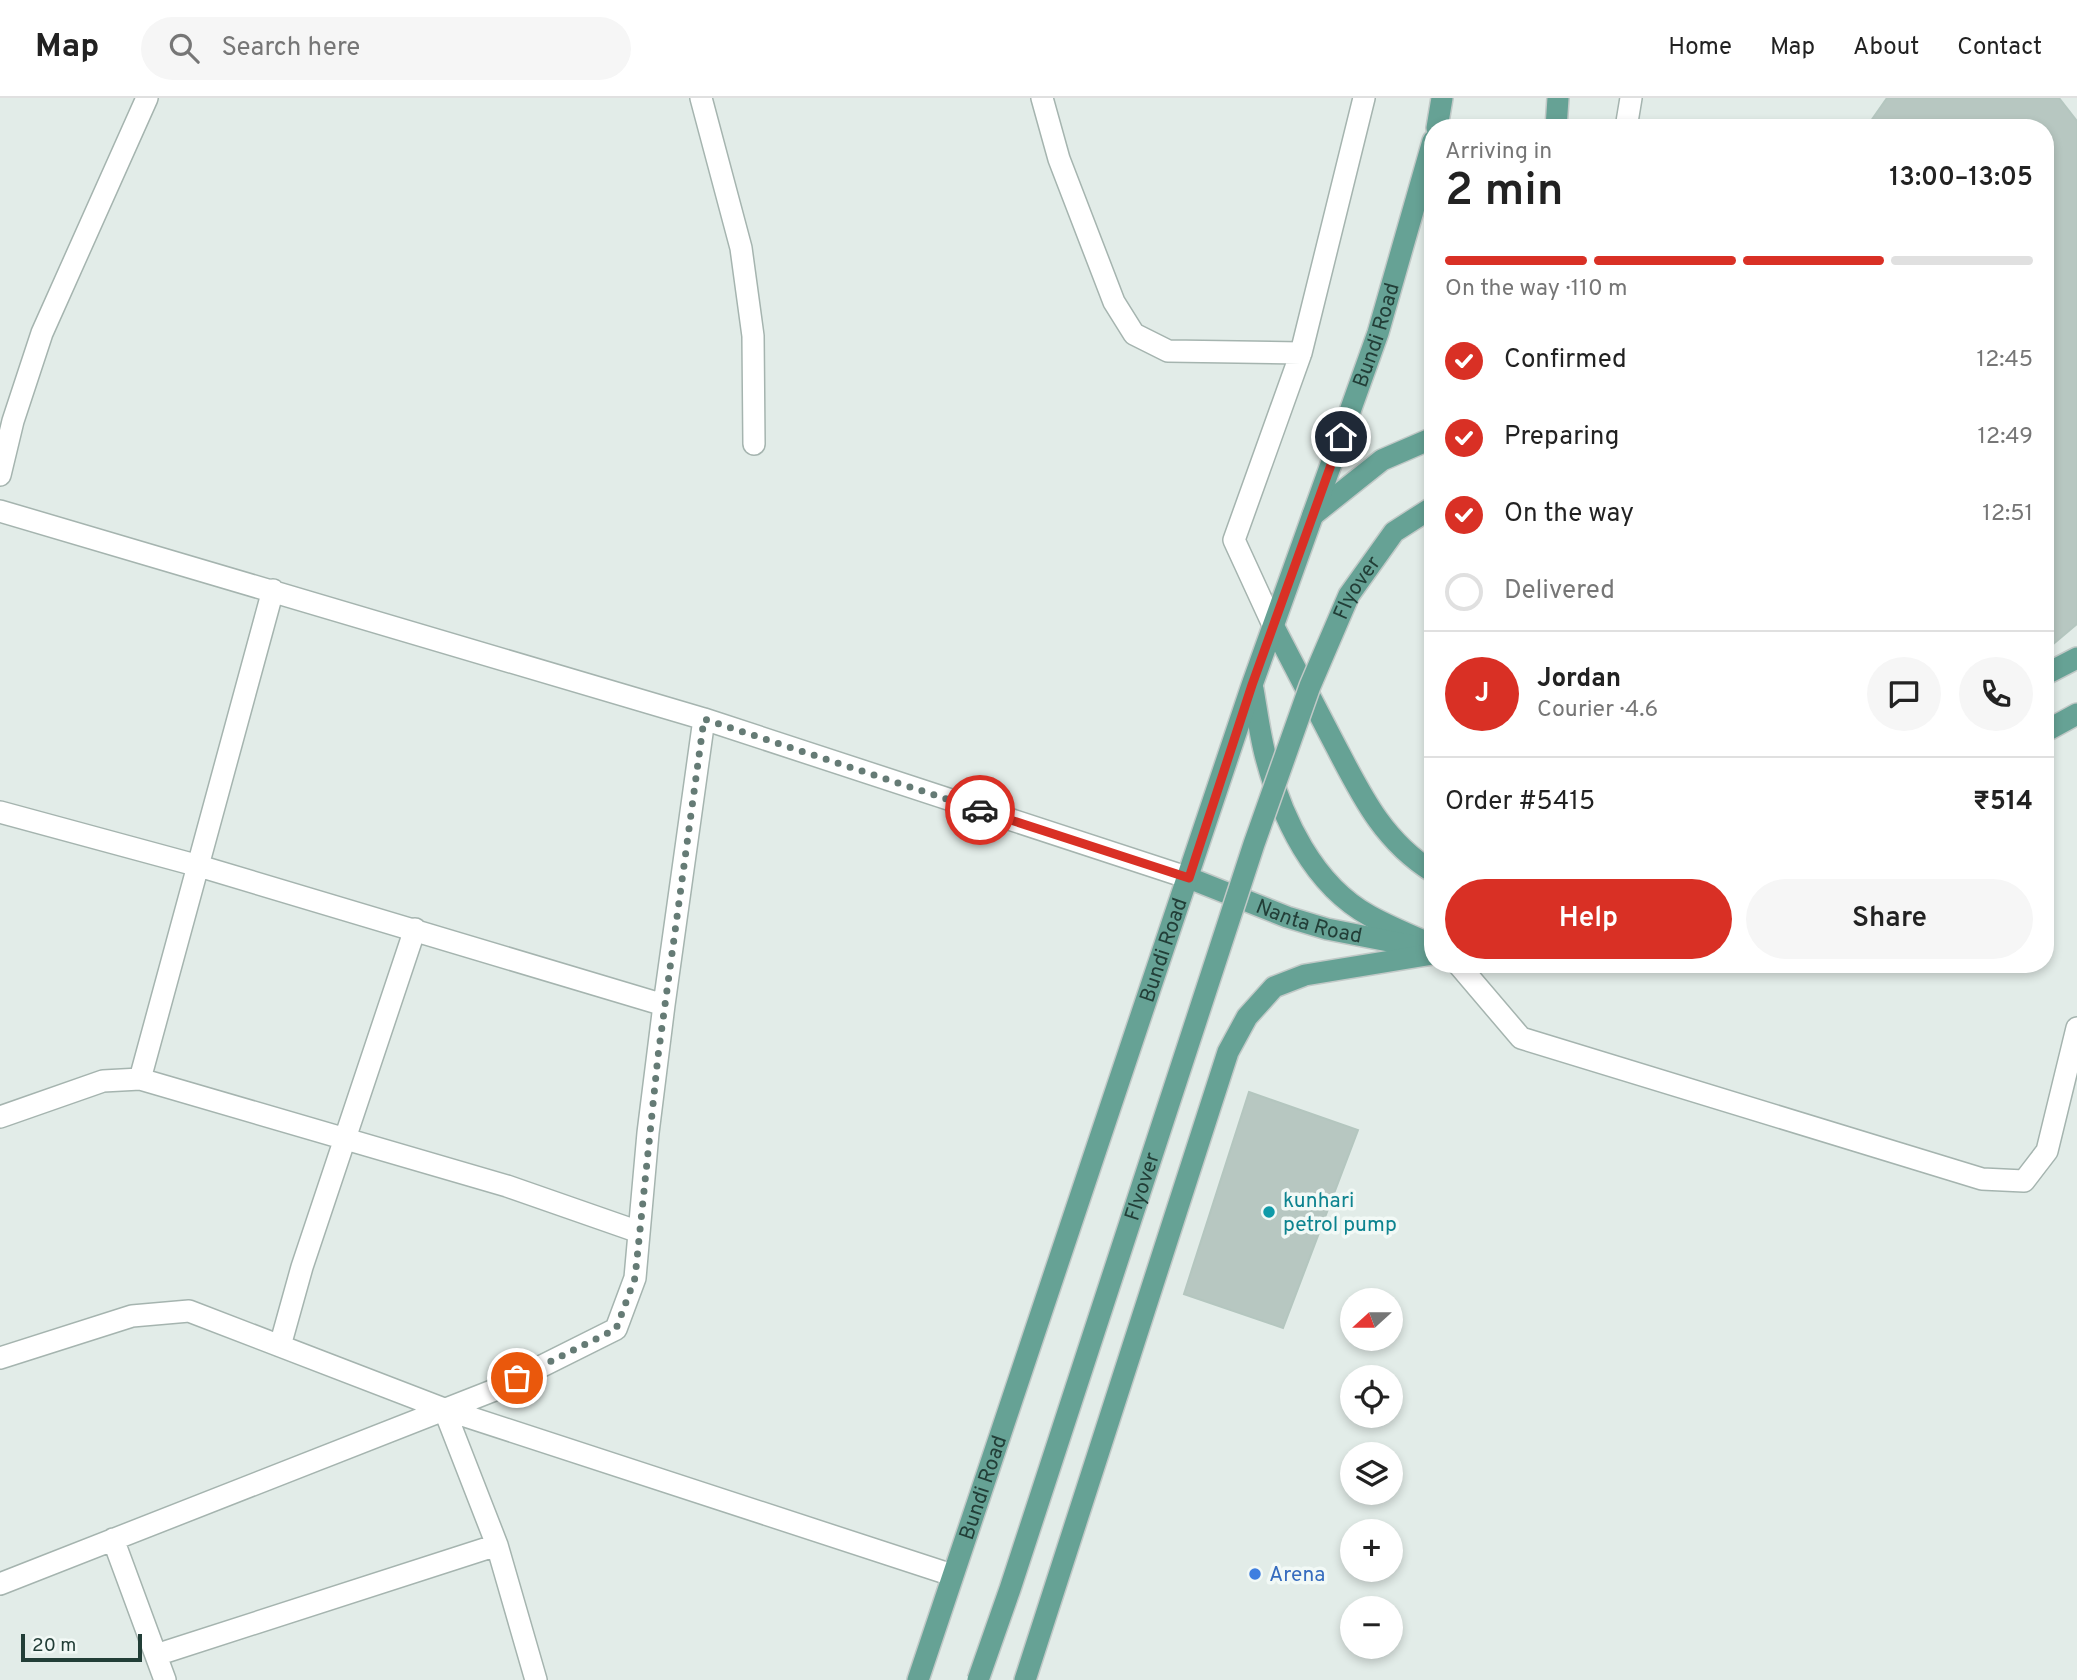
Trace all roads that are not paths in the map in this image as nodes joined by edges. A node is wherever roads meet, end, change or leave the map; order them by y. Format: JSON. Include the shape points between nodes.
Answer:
{"nodes":[{"id":1,"x":147,"y":98,"type":"edge"},
{"id":2,"x":701,"y":98,"type":"edge"},
{"id":3,"x":1042,"y":98,"type":"edge"},
{"id":4,"x":1364,"y":98,"type":"edge"},
{"id":5,"x":1442,"y":98,"type":"edge"},
{"id":6,"x":1558,"y":98,"type":"edge"},
{"id":7,"x":1632,"y":98,"type":"edge"},
{"id":8,"x":1438,"y":119,"type":"edge"},
{"id":9,"x":1557,"y":119,"type":"edge"},
{"id":10,"x":1628,"y":119,"type":"edge"},
{"id":11,"x":1424,"y":172,"type":"edge"},
{"id":12,"x":1301,"y":353,"type":"junction"},
{"id":13,"x":1424,"y":442,"type":"edge"},
{"id":14,"x":754,"y":444,"type":"dead end"},
{"id":15,"x":0,"y":475,"type":"edge"},
{"id":16,"x":0,"y":511,"type":"edge"},
{"id":17,"x":1424,"y":513,"type":"edge"},
{"id":18,"x":1312,"y":515,"type":"junction"},
{"id":19,"x":273,"y":590,"type":"junction"},
{"id":20,"x":1274,"y":627,"type":"junction"},
{"id":21,"x":2077,"y":658,"type":"edge"},
{"id":22,"x":2054,"y":670,"type":"edge"},
{"id":23,"x":1252,"y":685,"type":"junction"},
{"id":24,"x":2077,"y":714,"type":"edge"},
{"id":25,"x":704,"y":719,"type":"junction"},
{"id":26,"x":2054,"y":727,"type":"edge"},
{"id":27,"x":0,"y":812,"type":"edge"},
{"id":28,"x":199,"y":866,"type":"junction"},
{"id":29,"x":1424,"y":867,"type":"edge"},
{"id":30,"x":1189,"y":878,"type":"junction"},
{"id":31,"x":415,"y":929,"type":"junction"},
{"id":32,"x":1424,"y":945,"type":"edge"},
{"id":33,"x":1424,"y":948,"type":"edge"},
{"id":34,"x":1424,"y":952,"type":"edge"},
{"id":35,"x":1466,"y":973,"type":"edge"},
{"id":36,"x":664,"y":1005,"type":"junction"},
{"id":37,"x":2077,"y":1028,"type":"edge"},
{"id":38,"x":140,"y":1079,"type":"junction"},
{"id":39,"x":0,"y":1117,"type":"edge"},
{"id":40,"x":347,"y":1138,"type":"junction"},
{"id":41,"x":639,"y":1232,"type":"junction"},
{"id":42,"x":280,"y":1346,"type":"junction"},
{"id":43,"x":0,"y":1357,"type":"edge"},
{"id":44,"x":444,"y":1409,"type":"junction"},
{"id":45,"x":113,"y":1539,"type":"junction"},
{"id":46,"x":497,"y":1545,"type":"junction"},
{"id":47,"x":952,"y":1575,"type":"junction"},
{"id":48,"x":0,"y":1584,"type":"edge"},
{"id":49,"x":156,"y":1655,"type":"junction"},
{"id":50,"x":165,"y":1680,"type":"edge"},
{"id":51,"x":536,"y":1680,"type":"edge"},
{"id":52,"x":918,"y":1680,"type":"edge"},
{"id":53,"x":978,"y":1680,"type":"edge"},
{"id":54,"x":1025,"y":1680,"type":"edge"}],
"edges":[{"from":1,"to":15,"type":"street","via":[[42,333]]},
{"from":2,"to":14,"type":"street","via":[[741,248],[753,336]]},
{"from":3,"to":12,"type":"street","via":[[1059,159],[1114,302],[1134,334],[1168,351]]},
{"from":4,"to":12,"type":"street"},
{"from":5,"to":8,"type":"main road"},
{"from":6,"to":9,"type":"main road"},
{"from":7,"to":10,"type":"street"},
{"from":11,"to":18,"type":"main road","name":"Bundi Road","via":[[1378,333]]},
{"from":12,"to":20,"type":"street","via":[[1234,540]]},
{"from":13,"to":18,"type":"main road","via":[[1382,460]]},
{"from":16,"to":19,"type":"street"},
{"from":17,"to":53,"type":"main road","name":"Flyover","bridge":true,"via":[[1394,532],[1349,595],[1310,686]]},
{"from":18,"to":20,"type":"main road","name":"Bundi Road"},
{"from":19,"to":25,"type":"street"},
{"from":19,"to":28,"type":"street"},
{"from":20,"to":23,"type":"main road","name":"Bundi Road"},
{"from":20,"to":29,"type":"main road","via":[[1363,800],[1389,835]]},
{"from":21,"to":22,"type":"main road"},
{"from":23,"to":30,"type":"main road","name":"Bundi Road"},
{"from":23,"to":32,"type":"main road","via":[[1266,758],[1297,840],[1322,876],[1368,915]]},
{"from":24,"to":26,"type":"main road"},
{"from":25,"to":30,"type":"street"},
{"from":25,"to":36,"type":"street"},
{"from":27,"to":28,"type":"street"},
{"from":28,"to":31,"type":"street"},
{"from":28,"to":38,"type":"street"},
{"from":30,"to":33,"type":"main road","name":"Nanta Road","via":[[1326,929]]},
{"from":30,"to":47,"type":"main road","name":"Bundi Road"},
{"from":31,"to":36,"type":"street"},
{"from":31,"to":40,"type":"street"},
{"from":34,"to":54,"type":"main road","via":[[1305,975],[1274,987],[1247,1017],[1228,1052]]},
{"from":35,"to":37,"type":"street","via":[[1521,1038],[1982,1179],[2024,1181],[2047,1151]]},
{"from":36,"to":41,"type":"street"},
{"from":38,"to":39,"type":"street","via":[[103,1080]]},
{"from":38,"to":40,"type":"street"},
{"from":40,"to":41,"type":"street"},
{"from":40,"to":42,"type":"street"},
{"from":41,"to":44,"type":"street","via":[[635,1278],[616,1329],[492,1391]]},
{"from":42,"to":43,"type":"street","via":[[189,1311],[132,1316]]},
{"from":42,"to":44,"type":"street"},
{"from":44,"to":45,"type":"street"},
{"from":44,"to":46,"type":"street"},
{"from":44,"to":47,"type":"street"},
{"from":45,"to":48,"type":"street"},
{"from":45,"to":49,"type":"street"},
{"from":46,"to":49,"type":"street"},
{"from":46,"to":51,"type":"street"},
{"from":47,"to":52,"type":"main road","name":"Bundi Road"},
{"from":49,"to":50,"type":"street"}]}
